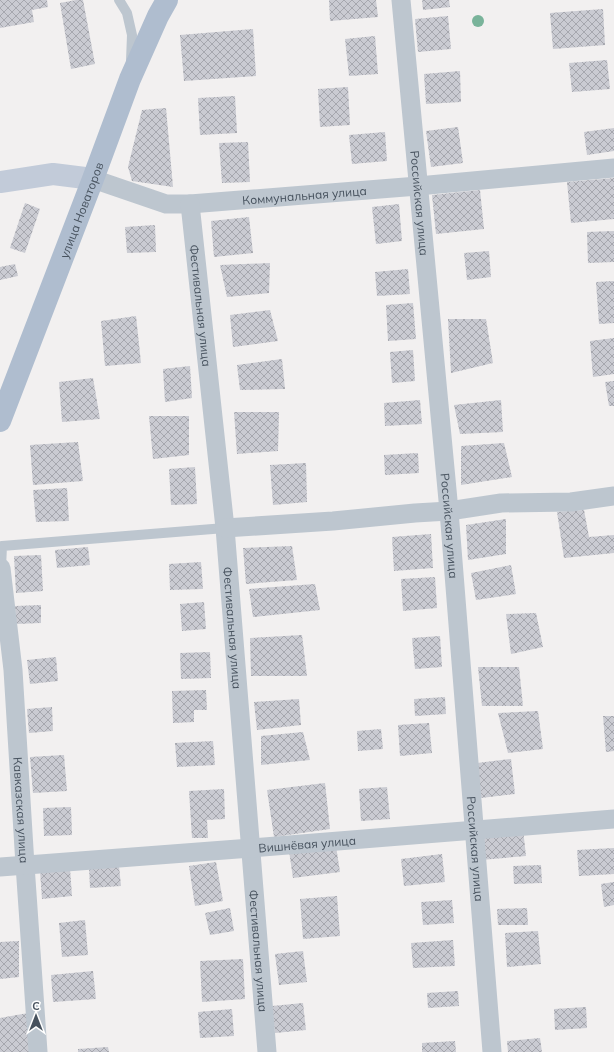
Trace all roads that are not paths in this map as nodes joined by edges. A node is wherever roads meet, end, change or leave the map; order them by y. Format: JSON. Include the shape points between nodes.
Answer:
{"nodes":[{"id":1,"x":119,"y":0,"type":"edge"},
{"id":2,"x":167,"y":0,"type":"edge"},
{"id":3,"x":401,"y":0,"type":"edge"},
{"id":4,"x":130,"y":79,"type":"junction"},
{"id":5,"x":614,"y":168,"type":"edge"},
{"id":6,"x":93,"y":179,"type":"junction"},
{"id":7,"x":0,"y":182,"type":"edge"},
{"id":8,"x":418,"y":186,"type":"junction"},
{"id":9,"x":190,"y":204,"type":"junction"},
{"id":10,"x":0,"y":421,"type":"edge"},
{"id":11,"x":614,"y":496,"type":"edge"},
{"id":12,"x":448,"y":511,"type":"junction"},
{"id":13,"x":226,"y":528,"type":"junction"},
{"id":14,"x":1,"y":568,"type":"edge"},
{"id":15,"x":614,"y":819,"type":"edge"},
{"id":16,"x":474,"y":830,"type":"junction"},
{"id":17,"x":251,"y":848,"type":"junction"},
{"id":18,"x":25,"y":865,"type":"junction"},
{"id":19,"x":0,"y":867,"type":"edge"},
{"id":20,"x":38,"y":1052,"type":"edge"},
{"id":21,"x":267,"y":1052,"type":"edge"},
{"id":22,"x":492,"y":1052,"type":"edge"}],
"edges":[{"from":1,"to":4,"type":"lane","via":[[127,13],[132,35]]},
{"from":2,"to":4,"type":"main road","name":"улица Новаторов"},
{"from":3,"to":8,"type":"street","name":"Российская улица"},
{"from":4,"to":6,"type":"main road","name":"улица Новаторов"},
{"from":5,"to":8,"type":"street","name":"Коммунальная улица"},
{"from":6,"to":7,"type":"main road","name":"Коммунальная улица","via":[[53,174]]},
{"from":6,"to":9,"type":"street","name":"Коммунальная улица","via":[[166,204]]},
{"from":6,"to":10,"type":"main road","name":"улица Новаторов"},
{"from":8,"to":9,"type":"street","name":"Коммунальная улица"},
{"from":8,"to":12,"type":"street","name":"Российская улица"},
{"from":9,"to":13,"type":"street","name":"Фестивальная улица"},
{"from":11,"to":12,"type":"street","via":[[571,502],[502,503]]},
{"from":12,"to":13,"type":"street"},
{"from":12,"to":16,"type":"street","name":"Российская улица"},
{"from":13,"to":14,"type":"lane","via":[[2,546]]},
{"from":13,"to":17,"type":"street","name":"Фестивальная улица"},
{"from":14,"to":18,"type":"street","name":"Кавказская улица","via":[[13,670]]},
{"from":15,"to":16,"type":"street","name":"Вишнёвая улица"},
{"from":16,"to":17,"type":"street","name":"Вишнёвая улица"},
{"from":16,"to":22,"type":"street","name":"Российская улица"},
{"from":17,"to":18,"type":"street","name":"Вишнёвая улица"},
{"from":17,"to":21,"type":"street","name":"Фестивальная улица"},
{"from":18,"to":19,"type":"street","name":"Вишнёвая улица"},
{"from":18,"to":20,"type":"street","name":"Кавказская улица"}]}
